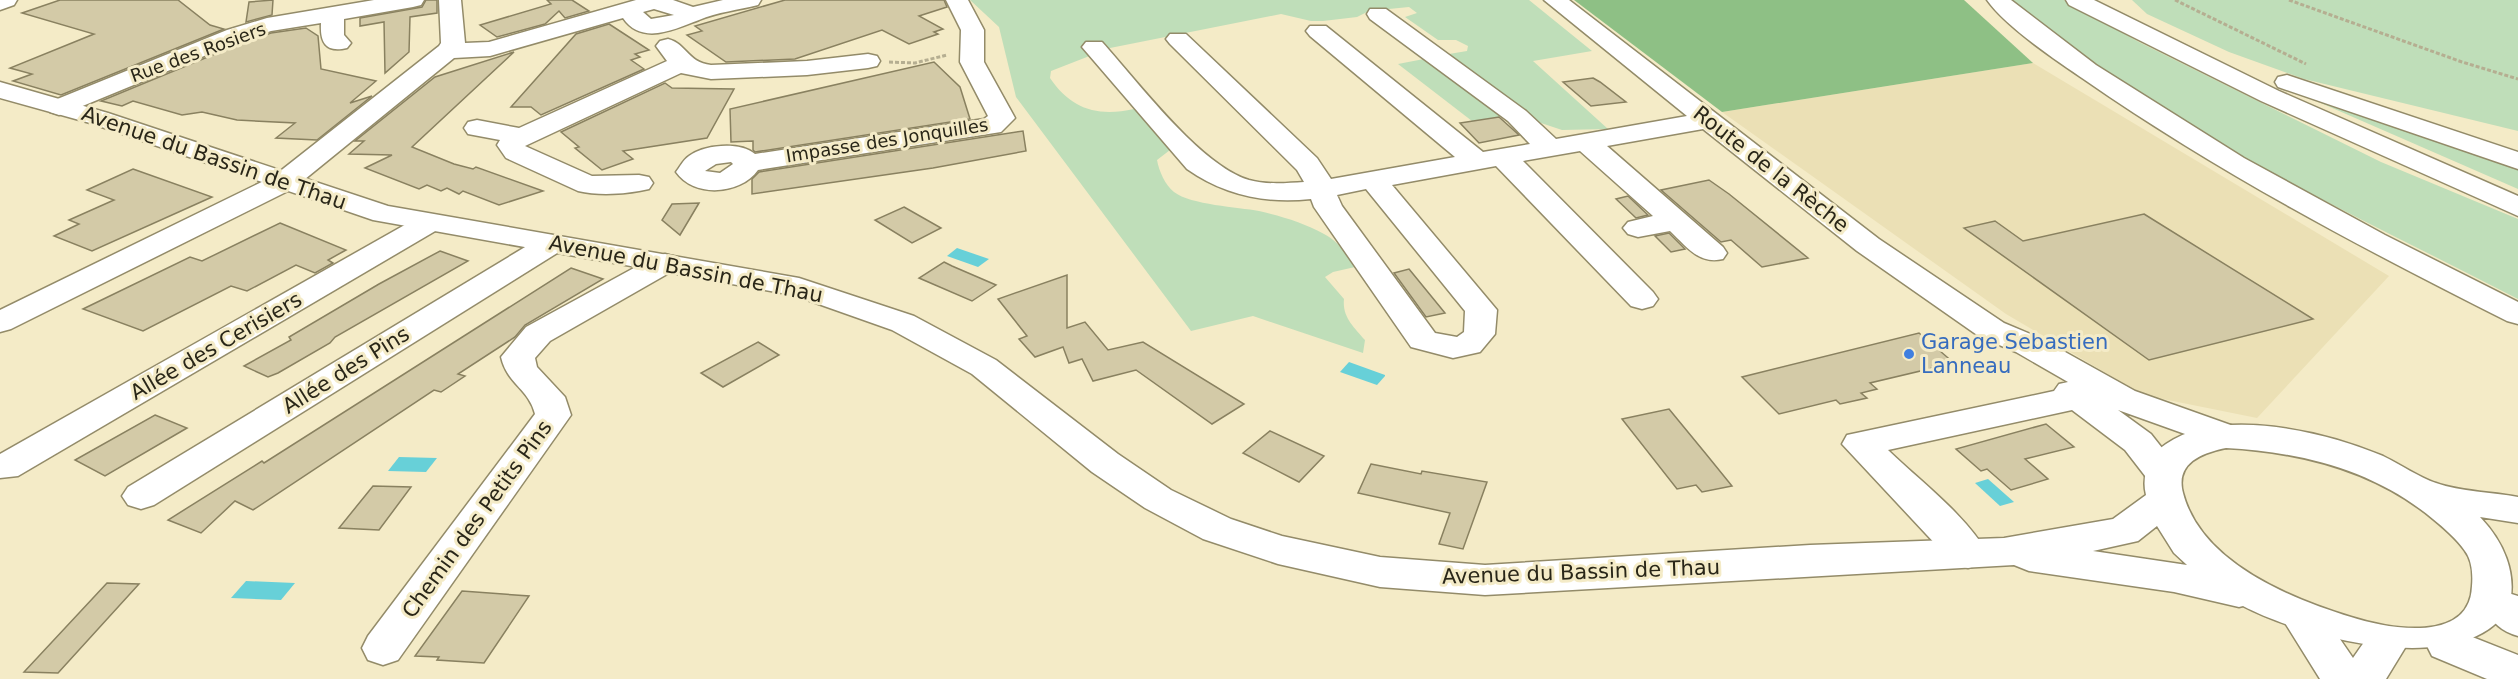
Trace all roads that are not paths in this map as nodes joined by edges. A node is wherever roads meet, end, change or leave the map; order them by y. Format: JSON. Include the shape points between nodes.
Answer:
{"nodes":[{"id":1,"x":6,"y":0,"type":"edge"},
{"id":2,"x":413,"y":0,"type":"edge"},
{"id":3,"x":450,"y":0,"type":"edge"},
{"id":4,"x":750,"y":0,"type":"edge"},
{"id":5,"x":957,"y":0,"type":"edge"},
{"id":6,"x":1555,"y":0,"type":"edge"},
{"id":7,"x":1998,"y":0,"type":"edge"},
{"id":8,"x":2077,"y":0,"type":"edge"},
{"id":9,"x":2093,"y":0,"type":"edge"},
{"id":10,"x":2100,"y":0,"type":"edge"},
{"id":11,"x":653,"y":1,"type":"edge"},
{"id":12,"x":0,"y":3,"type":"edge"},
{"id":13,"x":296,"y":10,"type":"edge"},
{"id":14,"x":631,"y":10,"type":"junction"},
{"id":15,"x":333,"y":14,"type":"junction"},
{"id":16,"x":690,"y":15,"type":"junction"},
{"id":17,"x":1378,"y":15,"type":"dead end"},
{"id":18,"x":657,"y":27,"type":"junction"},
{"id":19,"x":1318,"y":32,"type":"dead end"},
{"id":20,"x":1178,"y":39,"type":"dead end"},
{"id":21,"x":339,"y":44,"type":"dead end"},
{"id":22,"x":1094,"y":47,"type":"dead end"},
{"id":23,"x":448,"y":51,"type":"junction"},
{"id":24,"x":868,"y":61,"type":"road end"},
{"id":25,"x":681,"y":63,"type":"junction"},
{"id":26,"x":0,"y":90,"type":"edge"},
{"id":27,"x":58,"y":107,"type":"junction"},
{"id":28,"x":1708,"y":120,"type":"junction"},
{"id":29,"x":477,"y":128,"type":"dead end"},
{"id":30,"x":522,"y":136,"type":"junction"},
{"id":31,"x":1586,"y":142,"type":"junction"},
{"id":32,"x":1550,"y":148,"type":"junction"},
{"id":33,"x":1490,"y":159,"type":"junction"},
{"id":34,"x":2518,"y":161,"type":"edge"},
{"id":35,"x":748,"y":163,"type":"dead end"},
{"id":36,"x":1372,"y":180,"type":"junction"},
{"id":37,"x":284,"y":182,"type":"junction"},
{"id":38,"x":639,"y":183,"type":"dead end"},
{"id":39,"x":1321,"y":189,"type":"junction"},
{"id":40,"x":2518,"y":198,"type":"edge"},
{"id":41,"x":2518,"y":207,"type":"edge"},
{"id":42,"x":1676,"y":221,"type":"junction"},
{"id":43,"x":427,"y":224,"type":"junction"},
{"id":44,"x":1638,"y":228,"type":"dead end"},
{"id":45,"x":551,"y":244,"type":"junction"},
{"id":46,"x":1712,"y":253,"type":"dead end"},
{"id":47,"x":665,"y":263,"type":"junction"},
{"id":48,"x":1642,"y":299,"type":"dead end"},
{"id":49,"x":2518,"y":314,"type":"edge"},
{"id":50,"x":0,"y":322,"type":"edge"},
{"id":51,"x":1992,"y":330,"type":"junction"},
{"id":52,"x":2079,"y":397,"type":"junction"},
{"id":53,"x":2226,"y":436,"type":"junction"},
{"id":54,"x":4,"y":467,"type":"dead end"},
{"id":55,"x":2162,"y":487,"type":"junction"},
{"id":56,"x":2424,"y":494,"type":"junction"},
{"id":57,"x":141,"y":496,"type":"dead end"},
{"id":58,"x":2518,"y":510,"type":"edge"},
{"id":59,"x":1986,"y":553,"type":"junction"},
{"id":60,"x":2508,"y":560,"type":"edge"},
{"id":61,"x":2255,"y":595,"type":"junction"},
{"id":62,"x":2511,"y":614,"type":"edge"},
{"id":63,"x":2303,"y":618,"type":"junction"},
{"id":64,"x":2387,"y":643,"type":"junction"},
{"id":65,"x":2446,"y":644,"type":"junction"},
{"id":66,"x":383,"y":648,"type":"dead end"},
{"id":67,"x":2518,"y":673,"type":"edge"},
{"id":68,"x":2344,"y":679,"type":"edge"},
{"id":69,"x":2363,"y":679,"type":"edge"}],
"edges":[{"from":1,"to":12,"type":"street"},
{"from":2,"to":15,"type":"street","name":"Rue des Rosiers"},
{"from":3,"to":23,"type":"street","via":[[453,43]]},
{"from":4,"to":16,"type":"street"},
{"from":5,"to":35,"type":"street","name":"Impasse des Jonquilles","via":[[975,30],[972,62],[1002,118],[992,126]]},
{"from":6,"to":28,"type":"street","name":"Route de la Rèche"},
{"from":7,"to":49,"type":"street","via":[[2075,62],[2179,131],[2377,244]]},
{"from":8,"to":41,"type":"street","via":[[2270,96]]},
{"from":9,"to":40,"type":"street","via":[[2281,94]]},
{"from":10,"to":34,"type":"street","via":[[2180,38],[2319,94]]},
{"from":11,"to":14,"type":"street"},
{"from":11,"to":16,"type":"street"},
{"from":13,"to":15,"type":"street","name":"Rue des Rosiers"},
{"from":13,"to":27,"type":"street","name":"Rue des Rosiers"},
{"from":14,"to":18,"type":"street","via":[[642,25]]},
{"from":14,"to":23,"type":"street","via":[[490,49]]},
{"from":15,"to":21,"type":"street","via":[[332,38]]},
{"from":16,"to":18,"type":"street"},
{"from":17,"to":32,"type":"street","via":[[1517,116]]},
{"from":18,"to":25,"type":"street","via":[[656,31]]},
{"from":19,"to":33,"type":"street"},
{"from":20,"to":39,"type":"street","via":[[1308,164]]},
{"from":22,"to":39,"type":"street","via":[[1197,164],[1215,178],[1267,192]]},
{"from":23,"to":37,"type":"street"},
{"from":24,"to":25,"type":"street","via":[[711,72]]},
{"from":25,"to":30,"type":"street"},
{"from":26,"to":27,"type":"street","name":"Avenue du Bassin de Thau"},
{"from":27,"to":37,"type":"street","name":"Avenue du Bassin de Thau"},
{"from":28,"to":31,"type":"street"},
{"from":28,"to":51,"type":"street","name":"Route de la Rèche","via":[[1868,245]]},
{"from":29,"to":30,"type":"street"},
{"from":30,"to":38,"type":"street","via":[[510,146],[516,152],[588,185]]},
{"from":31,"to":32,"type":"street"},
{"from":31,"to":42,"type":"street"},
{"from":32,"to":33,"type":"street"},
{"from":33,"to":36,"type":"street"},
{"from":33,"to":48,"type":"street"},
{"from":36,"to":39,"type":"street"},
{"from":36,"to":39,"type":"street","via":[[1481,310],[1479,334],[1470,344],[1437,347],[1423,340],[1328,207]]},
{"from":37,"to":43,"type":"street","name":"Avenue du Bassin de Thau"},
{"from":37,"to":50,"type":"street"},
{"from":42,"to":44,"type":"street"},
{"from":42,"to":46,"type":"street"},
{"from":43,"to":45,"type":"street","name":"Avenue du Bassin de Thau"},
{"from":43,"to":54,"type":"street","name":"Allée des Cerisiers"},
{"from":45,"to":47,"type":"street","name":"Avenue du Bassin de Thau"},
{"from":45,"to":57,"type":"street","name":"Allée des Pins"},
{"from":47,"to":59,"type":"street","name":"Avenue du Bassin de Thau","via":[[799,287],[903,322],[984,367],[1105,463],[1158,499],[1217,529],[1278,550],[1380,573],[1485,580]]},
{"from":47,"to":66,"type":"street","name":"Chemin des Petits Pins","via":[[538,334],[526,345],[518,357],[521,371],[548,397],[553,415]]},
{"from":51,"to":52,"type":"street","name":"Route de la Rèche","via":[[2013,354]]},
{"from":51,"to":53,"type":"street","name":"Route de la Rèche","via":[[2028,345],[2123,399]]},
{"from":52,"to":55,"type":"street","name":"Route de la Rèche","via":[[2138,442]]},
{"from":52,"to":59,"type":"street","via":[[1860,444],[1935,517]]},
{"from":53,"to":55,"type":"street","name":"Avenue du Bassin de Thau","via":[[2196,442],[2174,454]]},
{"from":53,"to":56,"type":"street","via":[[2292,441],[2343,455]]},
{"from":55,"to":59,"type":"street","name":"Avenue du Bassin de Thau","via":[[2124,531]]},
{"from":55,"to":61,"type":"street","name":"Route de la Rèche","via":[[2179,532],[2211,564]]},
{"from":56,"to":58,"type":"street"},
{"from":56,"to":60,"type":"street","via":[[2486,547]]},
{"from":59,"to":61,"type":"street","name":"Avenue du Bassin de Thau","via":[[2174,577]]},
{"from":60,"to":62,"type":"street","via":[[2506,588]]},
{"from":61,"to":63,"type":"street"},
{"from":62,"to":65,"type":"street","via":[[2485,632]]},
{"from":63,"to":64,"type":"street"},
{"from":63,"to":68,"type":"street"},
{"from":64,"to":65,"type":"street"},
{"from":64,"to":69,"type":"street"},
{"from":65,"to":67,"type":"street"}]}
